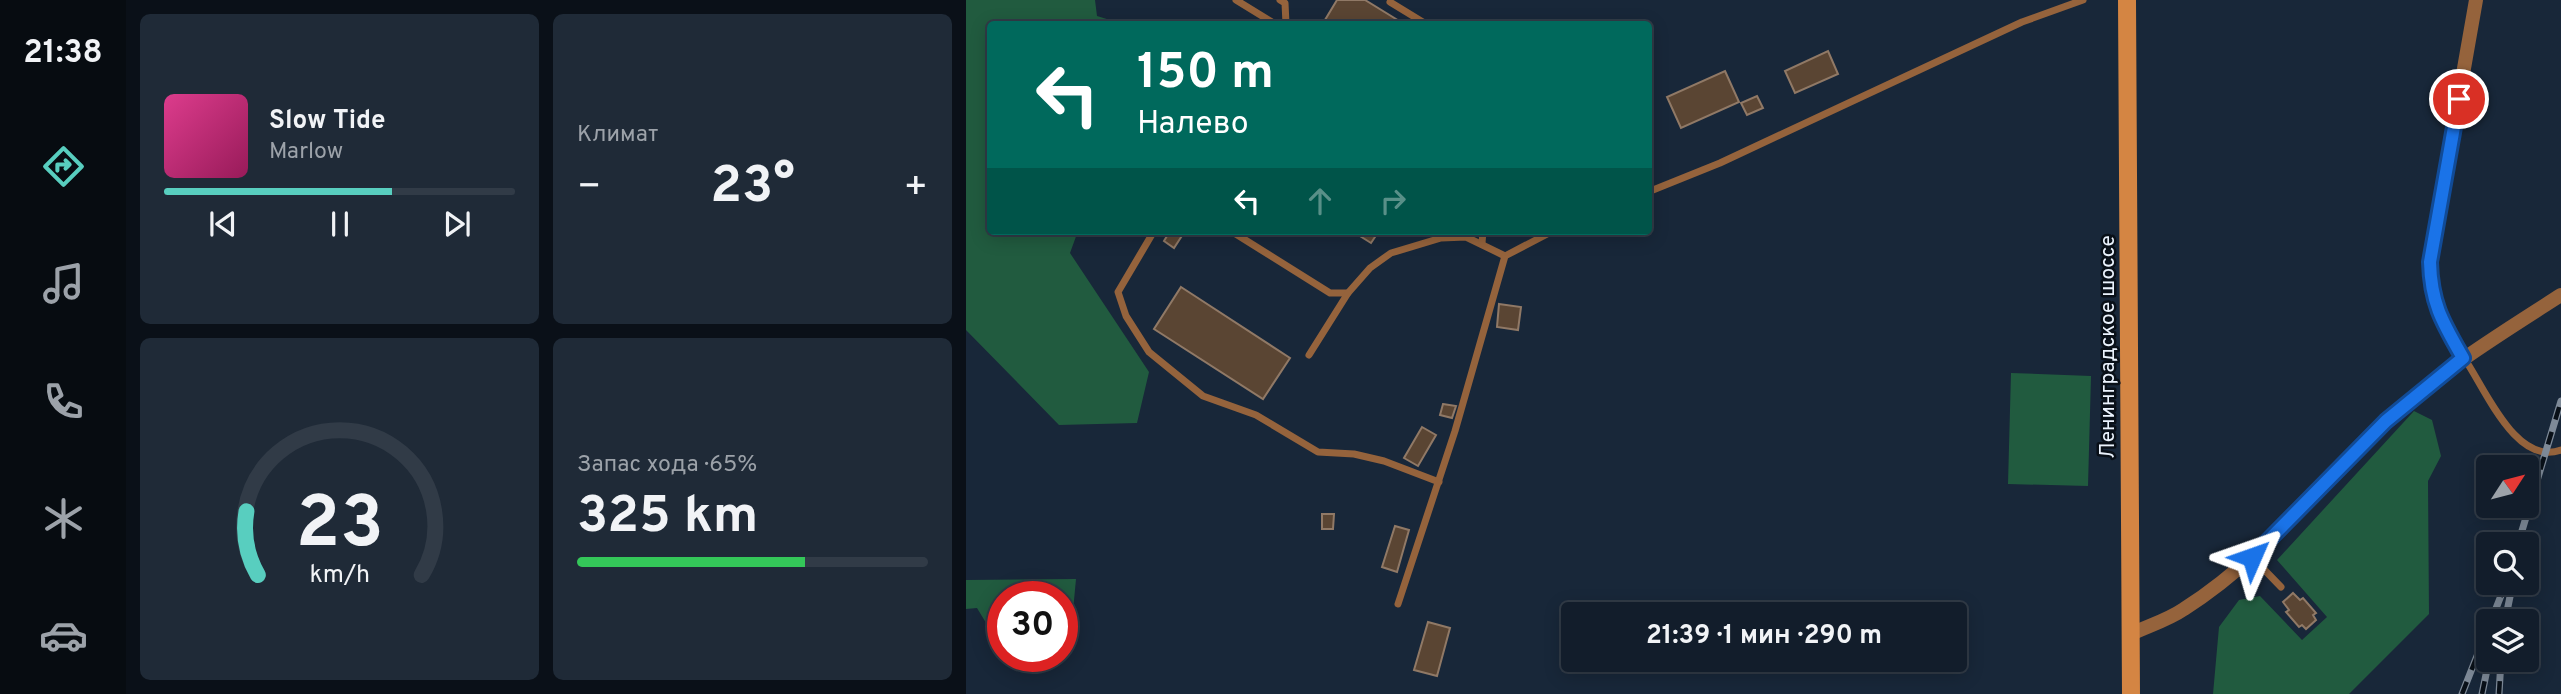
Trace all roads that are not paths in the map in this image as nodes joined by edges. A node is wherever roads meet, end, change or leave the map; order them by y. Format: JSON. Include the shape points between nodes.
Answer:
{"nodes":[{"id":1,"x":1236,"y":0,"type":"edge"},
{"id":2,"x":1280,"y":0,"type":"edge"},
{"id":3,"x":2083,"y":0,"type":"edge"},
{"id":4,"x":2476,"y":0,"type":"edge"},
{"id":5,"x":2126,"y":1,"type":"edge"},
{"id":6,"x":1390,"y":2,"type":"dead end"},
{"id":7,"x":1270,"y":21,"type":"edge"},
{"id":8,"x":1286,"y":21,"type":"edge"},
{"id":9,"x":1421,"y":21,"type":"edge"},
{"id":10,"x":1652,"y":190,"type":"edge"},
{"id":11,"x":1152,"y":235,"type":"edge"},
{"id":12,"x":1237,"y":235,"type":"edge"},
{"id":13,"x":1483,"y":235,"type":"edge"},
{"id":14,"x":1545,"y":235,"type":"edge"},
{"id":15,"x":1482,"y":243,"type":"junction"},
{"id":16,"x":1506,"y":256,"type":"junction"},
{"id":17,"x":1348,"y":293,"type":"junction"},
{"id":18,"x":2561,"y":295,"type":"edge"},
{"id":19,"x":1309,"y":355,"type":"dead end"},
{"id":20,"x":2463,"y":358,"type":"junction"},
{"id":21,"x":2561,"y":450,"type":"edge"},
{"id":22,"x":1439,"y":482,"type":"junction"},
{"id":23,"x":2252,"y":557,"type":"junction"},
{"id":24,"x":2281,"y":586,"type":"dead end"},
{"id":25,"x":1398,"y":604,"type":"dead end"},
{"id":26,"x":2131,"y":634,"type":"junction"},
{"id":27,"x":2131,"y":694,"type":"edge"}],
"edges":[{"from":1,"to":7,"type":"lane"},
{"from":2,"to":8,"type":"lane","via":[[1285,3]]},
{"from":3,"to":10,"type":"lane","via":[[2022,22]]},
{"from":4,"to":20,"type":"street","via":[[2430,262],[2437,312]]},
{"from":5,"to":26,"type":"main road","name":"Ленинградское шоссе"},
{"from":6,"to":9,"type":"lane"},
{"from":11,"to":22,"type":"lane","via":[[1118,292],[1126,316],[1165,368],[1203,396],[1256,415],[1318,452],[1384,461]]},
{"from":12,"to":17,"type":"lane","via":[[1330,293]]},
{"from":13,"to":15,"type":"lane"},
{"from":14,"to":16,"type":"lane"},
{"from":15,"to":16,"type":"lane"},
{"from":15,"to":17,"type":"lane","via":[[1466,237],[1441,239],[1391,253]]},
{"from":16,"to":22,"type":"lane"},
{"from":17,"to":19,"type":"lane"},
{"from":18,"to":20,"type":"street"},
{"from":20,"to":21,"type":"lane","via":[[2518,440],[2533,451]]},
{"from":20,"to":23,"type":"street","via":[[2386,421]]},
{"from":22,"to":25,"type":"lane"},
{"from":23,"to":24,"type":"lane"},
{"from":23,"to":26,"type":"street","via":[[2183,610]]},
{"from":26,"to":27,"type":"main road","name":"Ленинградское шоссе"}]}
